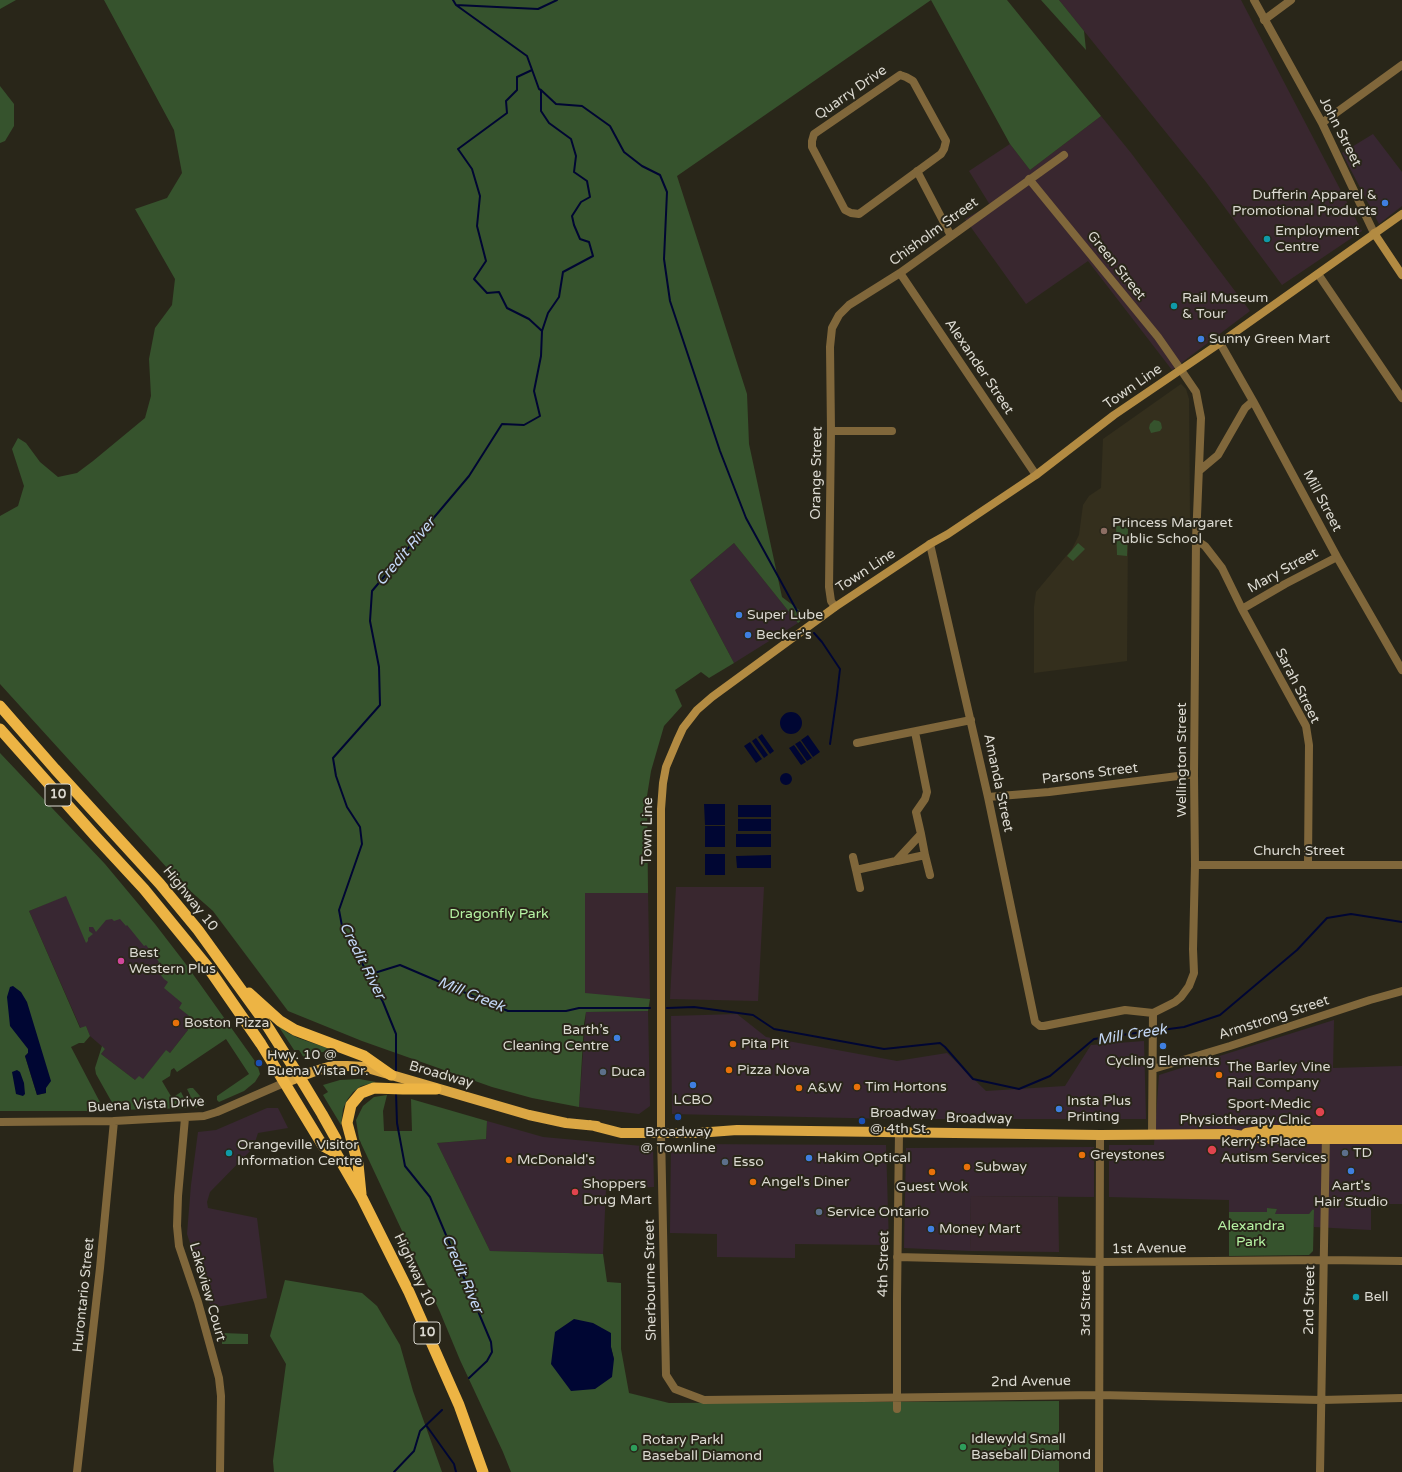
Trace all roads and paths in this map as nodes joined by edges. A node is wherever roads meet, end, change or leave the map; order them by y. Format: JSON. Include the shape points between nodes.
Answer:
{"nodes":[{"id":1,"x":1254,"y":0,"type":"edge"},
{"id":2,"x":1291,"y":0,"type":"edge"},
{"id":3,"x":1264,"y":20,"type":"junction"},
{"id":4,"x":1402,"y":65,"type":"edge"},
{"id":5,"x":1322,"y":123,"type":"junction"},
{"id":6,"x":1064,"y":155,"type":"dead end"},
{"id":7,"x":917,"y":171,"type":"junction"},
{"id":8,"x":1029,"y":179,"type":"junction"},
{"id":9,"x":1402,"y":214,"type":"edge"},
{"id":10,"x":1374,"y":233,"type":"junction"},
{"id":11,"x":951,"y":236,"type":"junction"},
{"id":12,"x":900,"y":273,"type":"junction"},
{"id":13,"x":1318,"y":274,"type":"junction"},
{"id":14,"x":1402,"y":275,"type":"edge"},
{"id":15,"x":830,"y":337,"type":"joint"},
{"id":16,"x":1220,"y":344,"type":"junction"},
{"id":17,"x":1181,"y":370,"type":"junction"},
{"id":18,"x":1402,"y":398,"type":"edge"},
{"id":19,"x":1253,"y":401,"type":"junction"},
{"id":20,"x":831,"y":431,"type":"junction"},
{"id":21,"x":892,"y":431,"type":"dead end"},
{"id":22,"x":1199,"y":471,"type":"junction"},
{"id":23,"x":1036,"y":475,"type":"junction"},
{"id":24,"x":1196,"y":540,"type":"junction"},
{"id":25,"x":930,"y":544,"type":"junction"},
{"id":26,"x":1337,"y":556,"type":"junction"},
{"id":27,"x":835,"y":607,"type":"junction"},
{"id":28,"x":1242,"y":609,"type":"junction"},
{"id":29,"x":1402,"y":670,"type":"edge"},
{"id":30,"x":0,"y":706,"type":"edge"},
{"id":31,"x":971,"y":720,"type":"junction"},
{"id":32,"x":0,"y":729,"type":"edge"},
{"id":33,"x":915,"y":732,"type":"junction"},
{"id":34,"x":857,"y":743,"type":"dead end"},
{"id":35,"x":1194,"y":774,"type":"junction"},
{"id":36,"x":988,"y":798,"type":"junction"},
{"id":37,"x":921,"y":834,"type":"junction"},
{"id":38,"x":925,"y":855,"type":"junction"},
{"id":39,"x":853,"y":858,"type":"dead end"},
{"id":40,"x":896,"y":861,"type":"junction"},
{"id":41,"x":1308,"y":864,"type":"junction"},
{"id":42,"x":1196,"y":865,"type":"junction"},
{"id":43,"x":1402,"y":865,"type":"edge"},
{"id":44,"x":856,"y":870,"type":"junction"},
{"id":45,"x":930,"y":875,"type":"dead end"},
{"id":46,"x":860,"y":888,"type":"dead end"},
{"id":47,"x":231,"y":977,"type":"junction"},
{"id":48,"x":1402,"y":991,"type":"edge"},
{"id":49,"x":1153,"y":1013,"type":"junction"},
{"id":50,"x":1153,"y":1069,"type":"junction"},
{"id":51,"x":391,"y":1075,"type":"junction"},
{"id":52,"x":299,"y":1076,"type":"junction"},
{"id":53,"x":286,"y":1082,"type":"junction"},
{"id":54,"x":403,"y":1084,"type":"junction"},
{"id":55,"x":436,"y":1089,"type":"joint"},
{"id":56,"x":185,"y":1118,"type":"junction"},
{"id":57,"x":114,"y":1121,"type":"junction"},
{"id":58,"x":0,"y":1122,"type":"edge"},
{"id":59,"x":660,"y":1130,"type":"junction"},
{"id":60,"x":1402,"y":1130,"type":"edge"},
{"id":61,"x":899,"y":1132,"type":"junction"},
{"id":62,"x":1152,"y":1134,"type":"junction"},
{"id":63,"x":1326,"y":1134,"type":"junction"},
{"id":64,"x":1100,"y":1135,"type":"junction"},
{"id":65,"x":1402,"y":1139,"type":"edge"},
{"id":66,"x":336,"y":1153,"type":"junction"},
{"id":67,"x":362,"y":1198,"type":"junction"},
{"id":68,"x":897,"y":1257,"type":"junction"},
{"id":69,"x":1324,"y":1260,"type":"junction"},
{"id":70,"x":1402,"y":1261,"type":"edge"},
{"id":71,"x":1100,"y":1262,"type":"junction"},
{"id":72,"x":668,"y":1378,"type":"joint"},
{"id":73,"x":1099,"y":1395,"type":"junction"},
{"id":74,"x":896,"y":1397,"type":"junction"},
{"id":75,"x":1402,"y":1398,"type":"edge"},
{"id":76,"x":1321,"y":1400,"type":"junction"},
{"id":77,"x":897,"y":1409,"type":"dead end"},
{"id":78,"x":77,"y":1472,"type":"edge"},
{"id":79,"x":220,"y":1472,"type":"edge"},
{"id":80,"x":483,"y":1472,"type":"edge"},
{"id":81,"x":1099,"y":1472,"type":"edge"},
{"id":82,"x":1320,"y":1472,"type":"edge"}],
"edges":[{"from":1,"to":3,"type":"street","name":"John Street"},
{"from":2,"to":3,"type":"street"},
{"from":3,"to":5,"type":"street","name":"John Street"},
{"from":4,"to":5,"type":"street"},
{"from":5,"to":10,"type":"street","name":"John Street"},
{"from":6,"to":8,"type":"street","name":"Chisholm Street"},
{"from":7,"to":7,"type":"street","name":"Quarry Drive","via":[[940,154],[946,141],[912,81],[906,77],[900,75],[814,134],[812,147],[845,210],[851,213],[859,214]]},
{"from":7,"to":11,"type":"street"},
{"from":8,"to":11,"type":"street","name":"Chisholm Street"},
{"from":8,"to":17,"type":"street","name":"Green Street","via":[[1152,330]]},
{"from":9,"to":10,"type":"main road","name":"Town Line"},
{"from":10,"to":13,"type":"main road","name":"Town Line"},
{"from":10,"to":14,"type":"main road","name":"John Street"},
{"from":11,"to":12,"type":"street","name":"Chisholm Street"},
{"from":12,"to":15,"type":"street","name":"Chisholm Street","via":[[844,310],[832,328]]},
{"from":12,"to":23,"type":"street","name":"Alexander Street"},
{"from":13,"to":16,"type":"main road","name":"Town Line"},
{"from":13,"to":18,"type":"street"},
{"from":15,"to":20,"type":"street","name":"Orange Street"},
{"from":16,"to":17,"type":"main road","name":"Town Line"},
{"from":16,"to":19,"type":"street","name":"Mill Street"},
{"from":17,"to":22,"type":"street","name":"Wellington Street","via":[[1196,392],[1201,418]]},
{"from":17,"to":23,"type":"main road","name":"Town Line","via":[[1114,415]]},
{"from":19,"to":22,"type":"street","via":[[1245,408],[1218,455]]},
{"from":19,"to":26,"type":"street","name":"Mill Street"},
{"from":20,"to":21,"type":"street"},
{"from":20,"to":27,"type":"street","name":"Orange Street","via":[[828,587]]},
{"from":22,"to":24,"type":"street","name":"Wellington Street"},
{"from":23,"to":25,"type":"main road","name":"Town Line"},
{"from":24,"to":28,"type":"street","name":"Sarah Street","via":[[1205,546],[1222,568]]},
{"from":24,"to":35,"type":"street","name":"Wellington Street"},
{"from":25,"to":27,"type":"main road","name":"Town Line"},
{"from":25,"to":31,"type":"street","name":"Amanda Street"},
{"from":26,"to":28,"type":"street","name":"Mary Street"},
{"from":26,"to":29,"type":"street","name":"Mill Street"},
{"from":27,"to":59,"type":"main road","name":"Town Line","via":[[704,703],[683,728],[666,767],[661,809]]},
{"from":28,"to":41,"type":"street","name":"Sarah Street","via":[[1307,730]]},
{"from":30,"to":47,"type":"highway","name":"Highway 10","number":"10","via":[[160,884],[198,930]]},
{"from":31,"to":33,"type":"street"},
{"from":31,"to":36,"type":"street","name":"Amanda Street"},
{"from":32,"to":53,"type":"highway","name":"Highway 10","number":"10","via":[[178,930],[240,1011]]},
{"from":33,"to":34,"type":"street"},
{"from":33,"to":37,"type":"street","via":[[927,792],[916,812]]},
{"from":35,"to":36,"type":"street","name":"Parsons Street"},
{"from":35,"to":42,"type":"street","name":"Wellington Street"},
{"from":36,"to":49,"type":"street","name":"Amanda Street","via":[[1035,1022],[1040,1026],[1125,1010]]},
{"from":37,"to":38,"type":"street"},
{"from":37,"to":40,"type":"street"},
{"from":38,"to":40,"type":"street"},
{"from":38,"to":45,"type":"street"},
{"from":39,"to":44,"type":"street"},
{"from":40,"to":44,"type":"street"},
{"from":41,"to":42,"type":"street","name":"Church Street"},
{"from":41,"to":43,"type":"street","name":"Church Street"},
{"from":42,"to":49,"type":"street","name":"Wellington Street","via":[[1194,973],[1190,986],[1179,999]]},
{"from":44,"to":46,"type":"street"},
{"from":47,"to":51,"type":"highway","via":[[280,1021],[295,1030],[364,1056]]},
{"from":47,"to":52,"type":"highway","name":"Highway 10","number":"10","via":[[266,1024]]},
{"from":48,"to":50,"type":"street","name":"Armstrong Street"},
{"from":49,"to":50,"type":"street"},
{"from":50,"to":62,"type":"street"},
{"from":51,"to":52,"type":"main road","name":"Broadway","via":[[364,1067],[332,1066]]},
{"from":51,"to":54,"type":"main road","name":"Broadway"},
{"from":52,"to":53,"type":"main road","name":"Broadway"},
{"from":52,"to":66,"type":"highway","name":"Highway 10","number":"10","via":[[336,1139]]},
{"from":53,"to":56,"type":"street","name":"Buena Vista Drive","via":[[217,1112]]},
{"from":53,"to":66,"type":"highway","name":"Highway 10","number":"10","via":[[323,1146]]},
{"from":54,"to":55,"type":"highway"},
{"from":54,"to":67,"type":"highway","via":[[366,1090],[351,1104],[347,1123],[358,1164]]},
{"from":55,"to":59,"type":"main road","name":"Broadway","via":[[566,1123]]},
{"from":56,"to":57,"type":"street","name":"Buena Vista Drive"},
{"from":56,"to":79,"type":"street","name":"Lakeview Court","via":[[177,1226],[179,1246],[198,1302],[218,1378],[221,1396]]},
{"from":57,"to":58,"type":"street","name":"Buena Vista Drive"},
{"from":57,"to":78,"type":"street","name":"Hurontario Street"},
{"from":59,"to":61,"type":"main road","name":"Broadway","via":[[697,1127],[722,1131]]},
{"from":59,"to":72,"type":"street","name":"Sherbourne Street"},
{"from":60,"to":63,"type":"main road","name":"Broadway"},
{"from":61,"to":64,"type":"main road","name":"Broadway"},
{"from":61,"to":68,"type":"street","name":"4th Street"},
{"from":62,"to":63,"type":"main road","name":"Broadway","via":[[1236,1135],[1266,1130]]},
{"from":62,"to":64,"type":"main road","name":"Broadway"},
{"from":63,"to":65,"type":"main road","name":"Broadway"},
{"from":63,"to":69,"type":"street","name":"2nd Street"},
{"from":64,"to":71,"type":"street","name":"3rd Street"},
{"from":66,"to":67,"type":"highway","name":"Highway 10","number":"10"},
{"from":67,"to":80,"type":"highway","name":"Highway 10","number":"10","via":[[437,1355],[459,1405]]},
{"from":68,"to":71,"type":"street","name":"1st Avenue"},
{"from":68,"to":74,"type":"street","name":"4th Street"},
{"from":69,"to":70,"type":"street","name":"1st Avenue"},
{"from":69,"to":71,"type":"street","name":"1st Avenue"},
{"from":69,"to":76,"type":"street","name":"2nd Street"},
{"from":71,"to":73,"type":"street","name":"3rd Street"},
{"from":72,"to":74,"type":"street","name":"2nd Avenue","via":[[675,1389],[704,1400]]},
{"from":73,"to":74,"type":"street","name":"2nd Avenue"},
{"from":73,"to":76,"type":"street","name":"2nd Avenue"},
{"from":73,"to":81,"type":"street","name":"3rd Street"},
{"from":74,"to":77,"type":"street","name":"4th Street"},
{"from":75,"to":76,"type":"street","name":"2nd Avenue"},
{"from":76,"to":82,"type":"street","name":"2nd Street"}]}
